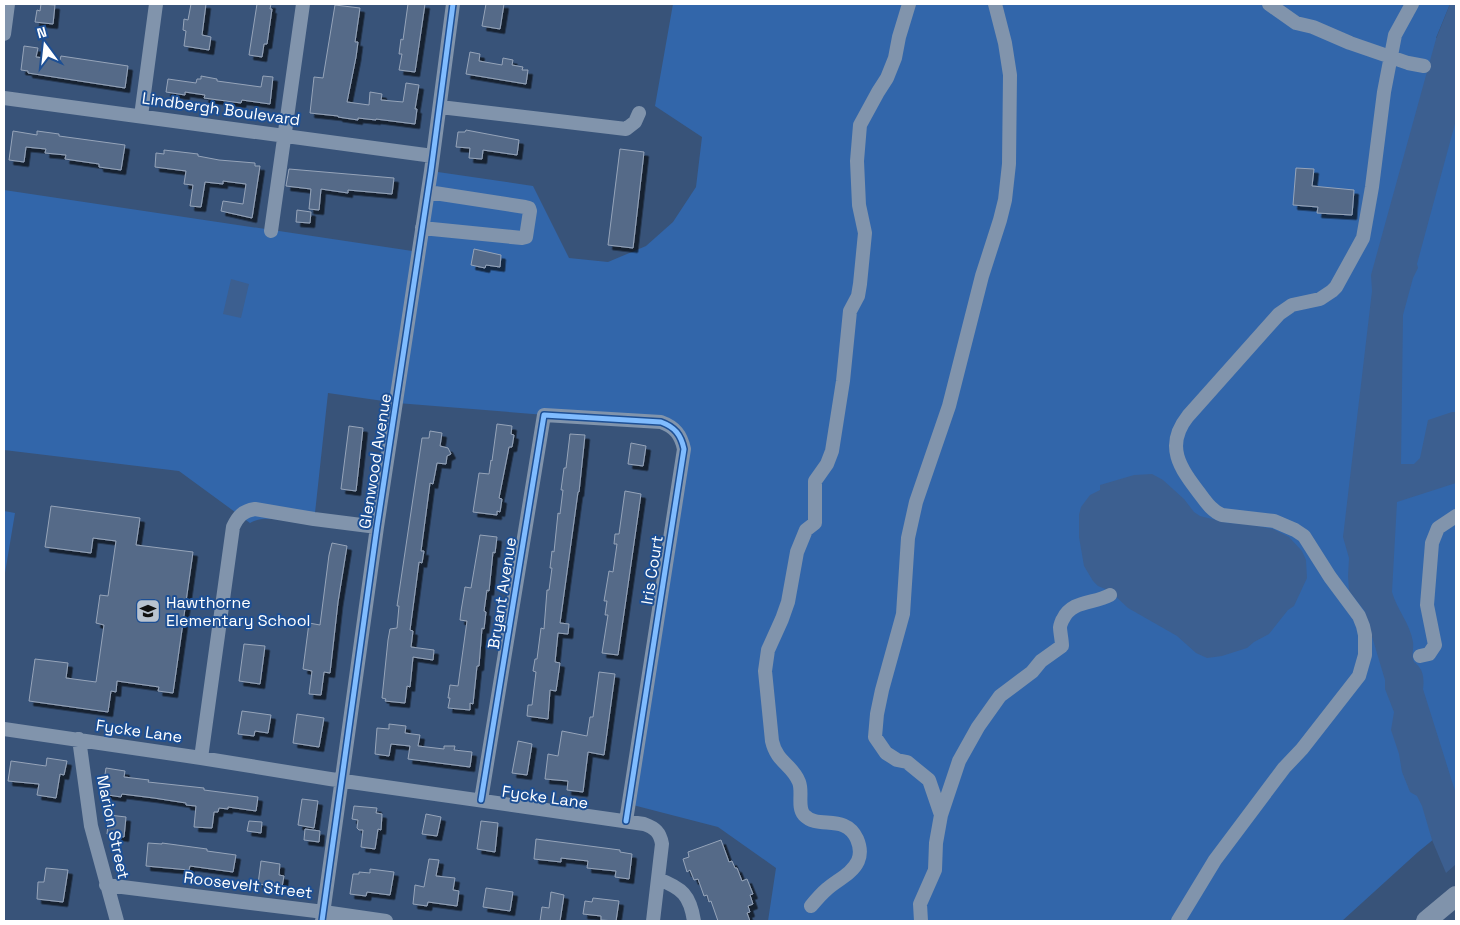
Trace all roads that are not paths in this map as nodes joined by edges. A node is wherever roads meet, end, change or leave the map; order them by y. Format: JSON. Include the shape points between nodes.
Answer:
{"nodes":[{"id":1,"x":8,"y":4,"type":"edge"},
{"id":2,"x":156,"y":4,"type":"edge"},
{"id":3,"x":303,"y":4,"type":"edge"},
{"id":4,"x":453,"y":4,"type":"edge"},
{"id":5,"x":909,"y":4,"type":"edge"},
{"id":6,"x":995,"y":4,"type":"edge"},
{"id":7,"x":1269,"y":4,"type":"edge"},
{"id":8,"x":1412,"y":4,"type":"edge"},
{"id":9,"x":4,"y":34,"type":"edge"},
{"id":10,"x":1390,"y":56,"type":"junction"},
{"id":11,"x":1424,"y":66,"type":"dead end"},
{"id":12,"x":4,"y":98,"type":"edge"},
{"id":13,"x":440,"y":107,"type":"junction"},
{"id":14,"x":639,"y":113,"type":"dead end"},
{"id":15,"x":141,"y":116,"type":"junction"},
{"id":16,"x":284,"y":136,"type":"junction"},
{"id":17,"x":433,"y":156,"type":"junction"},
{"id":18,"x":428,"y":192,"type":"junction"},
{"id":19,"x":422,"y":228,"type":"junction"},
{"id":20,"x":271,"y":231,"type":"dead end"},
{"id":21,"x":571,"y":417,"type":"joint"},
{"id":22,"x":1456,"y":516,"type":"edge"},
{"id":23,"x":377,"y":527,"type":"junction"},
{"id":24,"x":1110,"y":595,"type":"dead end"},
{"id":25,"x":1420,"y":656,"type":"dead end"},
{"id":26,"x":4,"y":728,"type":"edge"},
{"id":27,"x":79,"y":739,"type":"junction"},
{"id":28,"x":201,"y":758,"type":"junction"},
{"id":29,"x":342,"y":780,"type":"junction"},
{"id":30,"x":481,"y":800,"type":"junction"},
{"id":31,"x":941,"y":816,"type":"junction"},
{"id":32,"x":626,"y":821,"type":"junction"},
{"id":33,"x":658,"y":879,"type":"junction"},
{"id":34,"x":106,"y":885,"type":"junction"},
{"id":35,"x":1455,"y":897,"type":"edge"},
{"id":36,"x":811,"y":906,"type":"dead end"},
{"id":37,"x":323,"y":916,"type":"edge"},
{"id":38,"x":117,"y":921,"type":"edge"},
{"id":39,"x":386,"y":921,"type":"edge"},
{"id":40,"x":653,"y":921,"type":"edge"},
{"id":41,"x":694,"y":921,"type":"edge"},
{"id":42,"x":921,"y":921,"type":"edge"},
{"id":43,"x":1178,"y":921,"type":"edge"},
{"id":44,"x":1426,"y":921,"type":"edge"}],
"edges":[{"from":1,"to":9,"type":"street"},
{"from":2,"to":15,"type":"street"},
{"from":3,"to":16,"type":"street"},
{"from":4,"to":13,"type":"street","name":"Glenwood Avenue"},
{"from":5,"to":36,"type":"street","via":[[887,78],[860,125],[857,161],[859,205],[865,233],[858,296],[850,311],[832,451],[816,481],[815,523],[806,530],[797,552],[788,602],[768,650],[765,671],[774,752],[798,780],[801,812],[813,820],[842,824],[853,832],[859,844],[857,862],[850,872]]},
{"from":6,"to":31,"type":"street","via":[[1006,43],[1010,75],[1009,164],[1005,200],[949,406],[916,502],[908,538],[903,614],[882,690],[875,737],[886,753],[907,762],[929,780]]},
{"from":7,"to":10,"type":"street","via":[[1296,23]]},
{"from":8,"to":10,"type":"street","via":[[1395,35]]},
{"from":10,"to":11,"type":"street"},
{"from":10,"to":43,"type":"street","via":[[1371,195],[1359,248],[1332,291],[1320,299],[1292,305],[1279,314],[1181,425],[1176,446],[1183,471],[1217,513],[1274,521],[1304,536],[1359,616],[1365,635],[1363,667],[1350,689],[1284,768],[1215,860]]},
{"from":12,"to":15,"type":"street","name":"Lindbergh Boulevard"},
{"from":13,"to":14,"type":"street","via":[[626,129]]},
{"from":13,"to":17,"type":"street","name":"Glenwood Avenue"},
{"from":15,"to":16,"type":"street","name":"Lindbergh Boulevard"},
{"from":16,"to":17,"type":"street","name":"Lindbergh Boulevard"},
{"from":16,"to":20,"type":"street"},
{"from":17,"to":18,"type":"street","name":"Glenwood Avenue"},
{"from":18,"to":19,"type":"street","name":"Glenwood Avenue"},
{"from":18,"to":19,"type":"street","via":[[529,208],[526,237]]},
{"from":19,"to":23,"type":"street","name":"Glenwood Avenue"},
{"from":21,"to":30,"type":"street","name":"Bryant Avenue","via":[[544,416]]},
{"from":21,"to":32,"type":"street","name":"Iris Court","via":[[661,422],[677,432],[684,449]]},
{"from":22,"to":25,"type":"street","via":[[1438,528],[1432,543],[1427,605],[1435,645],[1429,654]]},
{"from":23,"to":28,"type":"street","via":[[254,508],[245,510],[236,519]]},
{"from":23,"to":29,"type":"street","name":"Glenwood Avenue"},
{"from":24,"to":31,"type":"street","via":[[1066,612],[1060,626],[1062,646],[1000,696],[988,711],[958,761]]},
{"from":26,"to":27,"type":"street","name":"Fycke Lane"},
{"from":27,"to":28,"type":"street","name":"Fycke Lane"},
{"from":27,"to":34,"type":"street","name":"Marion Street","via":[[92,826]]},
{"from":28,"to":29,"type":"street","name":"Fycke Lane"},
{"from":29,"to":30,"type":"street","name":"Fycke Lane"},
{"from":29,"to":37,"type":"street","name":"Glenwood Avenue"},
{"from":30,"to":32,"type":"street","name":"Fycke Lane"},
{"from":31,"to":42,"type":"street","via":[[935,870],[920,904]]},
{"from":32,"to":33,"type":"street","name":"Fycke Lane","via":[[654,828],[660,834]]},
{"from":33,"to":40,"type":"street"},
{"from":33,"to":41,"type":"street","via":[[674,885],[685,894],[692,907]]},
{"from":34,"to":37,"type":"street","name":"Roosevelt Street"},
{"from":34,"to":38,"type":"street","name":"Marion Street"},
{"from":35,"to":44,"type":"highway"},
{"from":37,"to":39,"type":"street","name":"Roosevelt Street"}]}
